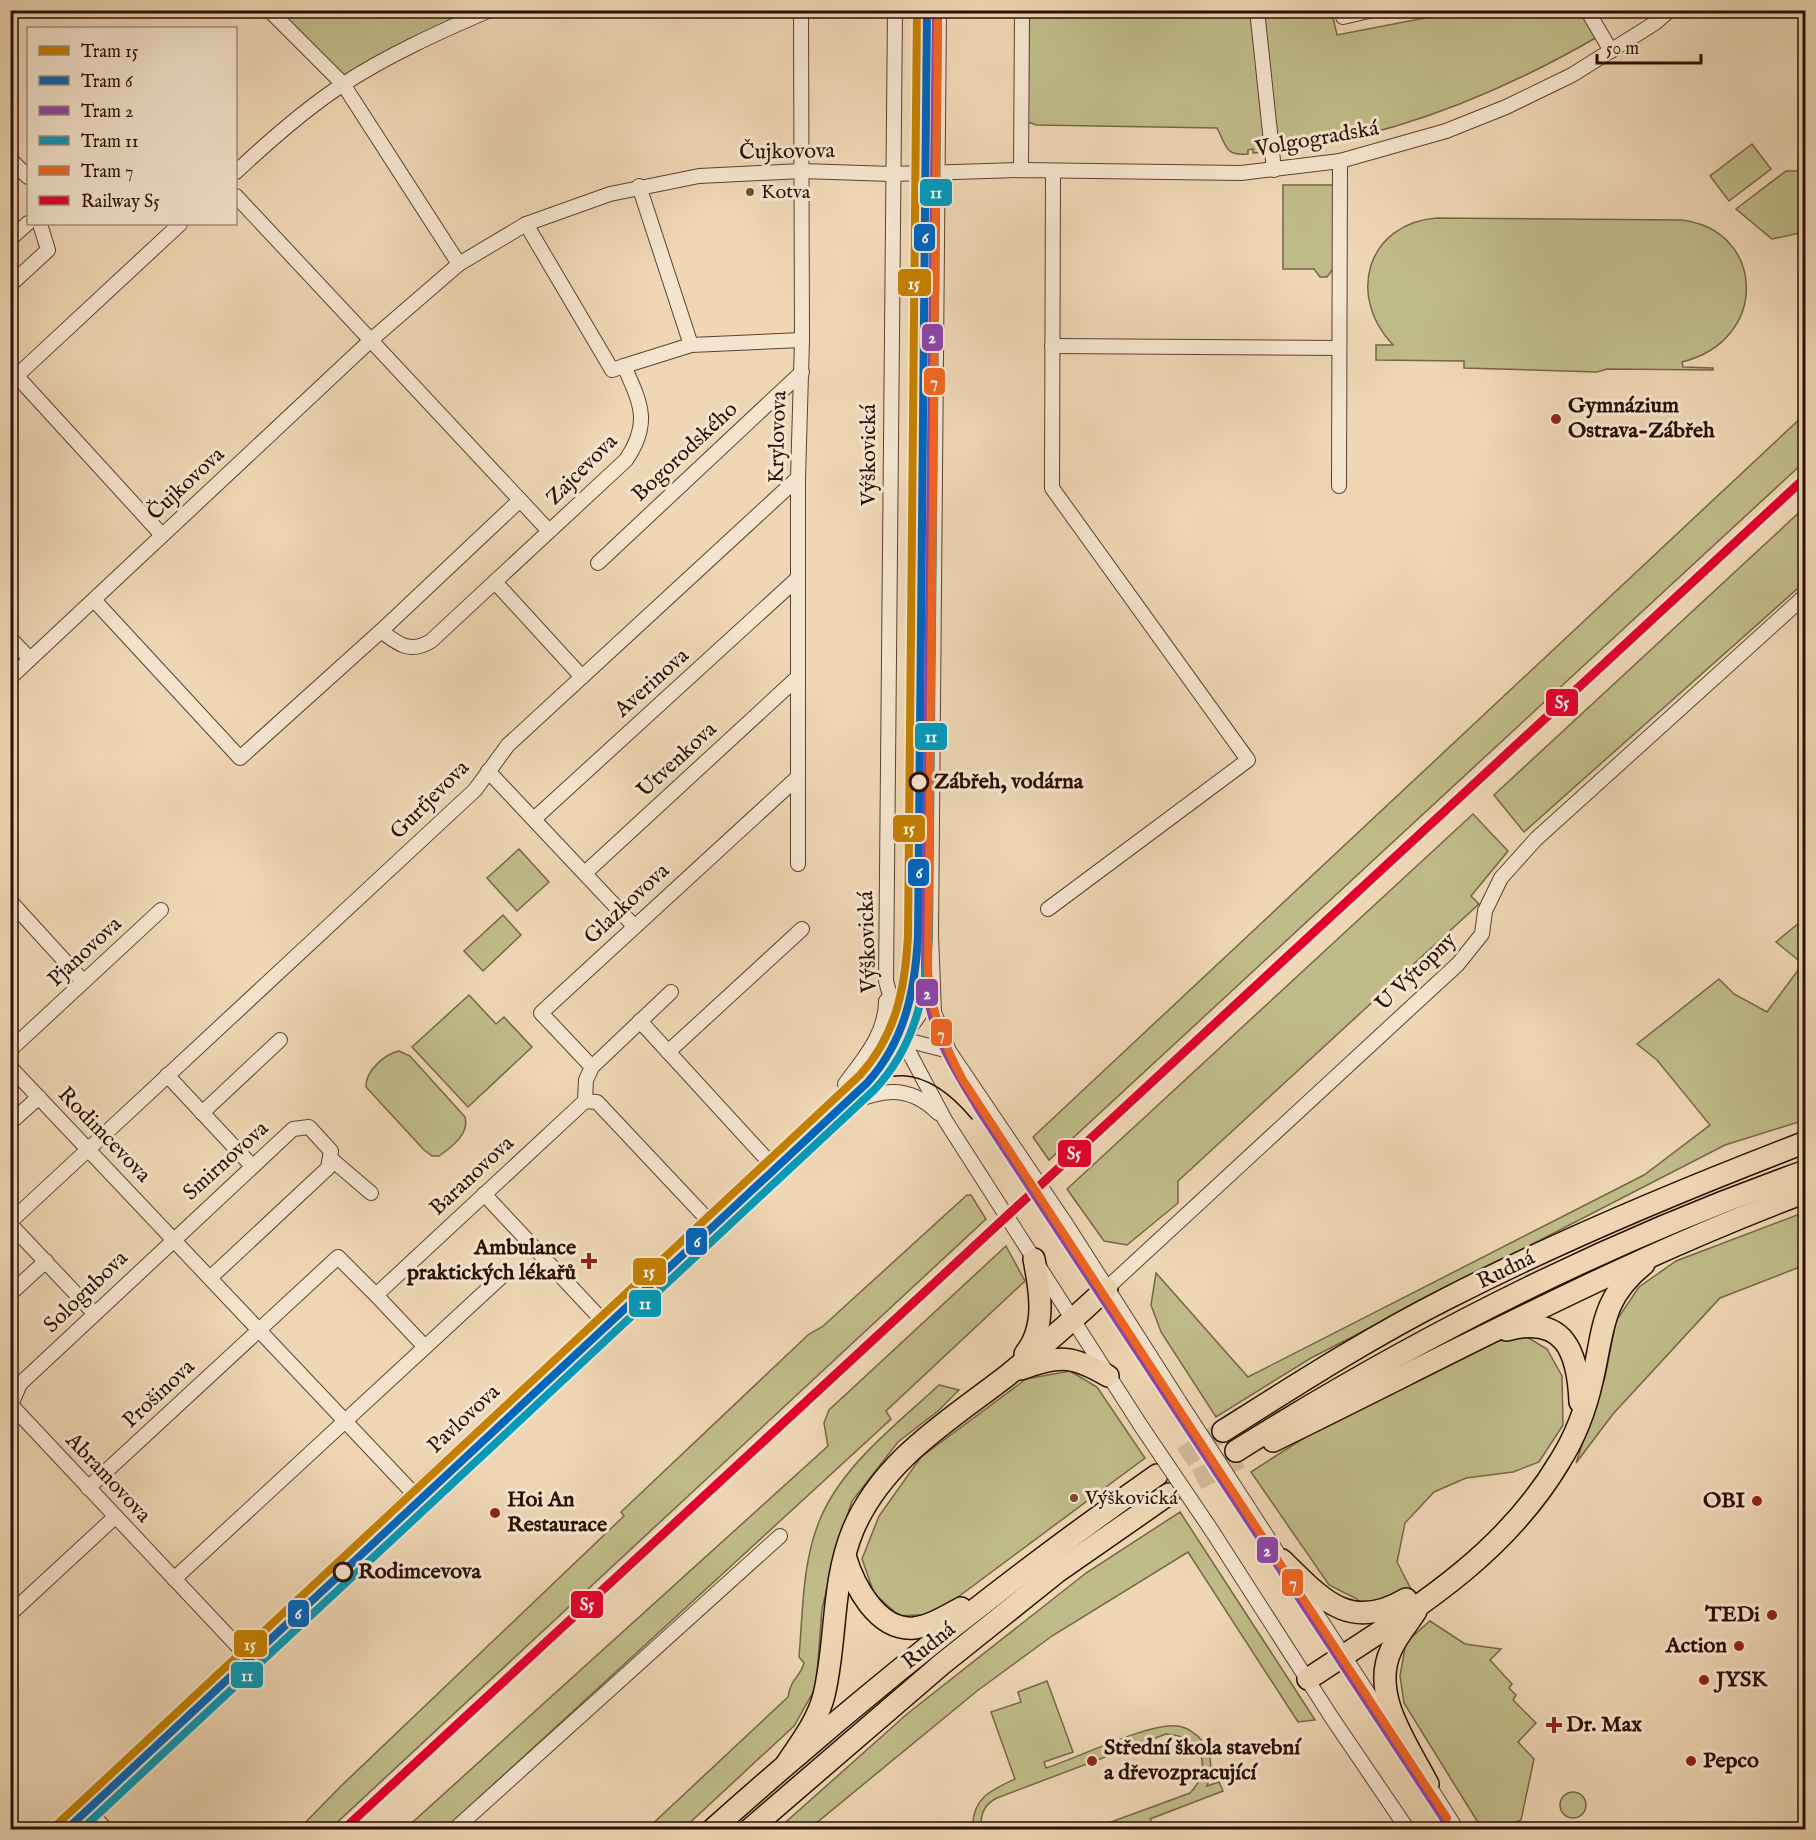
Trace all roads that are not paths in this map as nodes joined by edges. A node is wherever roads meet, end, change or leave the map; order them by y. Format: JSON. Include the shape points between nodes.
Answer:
{"nodes":[{"id":1,"x":269,"y":10,"type":"edge"},
{"id":2,"x":490,"y":10,"type":"edge"},
{"id":3,"x":801,"y":10,"type":"edge"},
{"id":4,"x":895,"y":10,"type":"edge"},
{"id":5,"x":939,"y":10,"type":"edge"},
{"id":6,"x":1022,"y":10,"type":"edge"},
{"id":7,"x":1257,"y":10,"type":"edge"},
{"id":8,"x":1373,"y":10,"type":"edge"},
{"id":9,"x":1587,"y":10,"type":"edge"},
{"id":10,"x":1670,"y":10,"type":"edge"},
{"id":11,"x":1343,"y":17,"type":"dead end"},
{"id":12,"x":1611,"y":51,"type":"junction"},
{"id":13,"x":343,"y":84,"type":"junction"},
{"id":14,"x":10,"y":159,"type":"edge"},
{"id":15,"x":1340,"y":161,"type":"junction"},
{"id":16,"x":1021,"y":170,"type":"junction"},
{"id":17,"x":237,"y":171,"type":"edge"},
{"id":18,"x":802,"y":171,"type":"junction"},
{"id":19,"x":1053,"y":171,"type":"junction"},
{"id":20,"x":1274,"y":171,"type":"junction"},
{"id":21,"x":892,"y":174,"type":"junction"},
{"id":22,"x":937,"y":174,"type":"junction"},
{"id":23,"x":27,"y":176,"type":"edge"},
{"id":24,"x":639,"y":186,"type":"junction"},
{"id":25,"x":237,"y":197,"type":"edge"},
{"id":26,"x":27,"y":224,"type":"edge"},
{"id":27,"x":526,"y":224,"type":"junction"},
{"id":28,"x":40,"y":225,"type":"edge"},
{"id":29,"x":179,"y":225,"type":"edge"},
{"id":30,"x":10,"y":239,"type":"edge"},
{"id":31,"x":459,"y":264,"type":"junction"},
{"id":32,"x":10,"y":285,"type":"edge"},
{"id":33,"x":371,"y":340,"type":"junction"},
{"id":34,"x":802,"y":340,"type":"junction"},
{"id":35,"x":692,"y":345,"type":"junction"},
{"id":36,"x":1052,"y":346,"type":"junction"},
{"id":37,"x":1338,"y":348,"type":"junction"},
{"id":38,"x":618,"y":368,"type":"junction"},
{"id":39,"x":802,"y":372,"type":"junction"},
{"id":40,"x":12,"y":376,"type":"edge"},
{"id":41,"x":798,"y":478,"type":"junction"},
{"id":42,"x":1339,"y":486,"type":"dead end"},
{"id":43,"x":520,"y":500,"type":"junction"},
{"id":44,"x":549,"y":531,"type":"junction"},
{"id":45,"x":162,"y":535,"type":"junction"},
{"id":46,"x":598,"y":563,"type":"dead end"},
{"id":47,"x":798,"y":578,"type":"junction"},
{"id":48,"x":495,"y":582,"type":"junction"},
{"id":49,"x":1806,"y":595,"type":"edge"},
{"id":50,"x":94,"y":600,"type":"junction"},
{"id":51,"x":381,"y":631,"type":"junction"},
{"id":52,"x":10,"y":638,"type":"edge"},
{"id":53,"x":30,"y":659,"type":"junction"},
{"id":54,"x":582,"y":677,"type":"junction"},
{"id":55,"x":798,"y":677,"type":"junction"},
{"id":56,"x":10,"y":678,"type":"edge"},
{"id":57,"x":488,"y":771,"type":"junction"},
{"id":58,"x":798,"y":777,"type":"junction"},
{"id":59,"x":534,"y":819,"type":"junction"},
{"id":60,"x":798,"y":864,"type":"dead end"},
{"id":61,"x":585,"y":873,"type":"junction"},
{"id":62,"x":10,"y":901,"type":"edge"},
{"id":63,"x":1048,"y":909,"type":"dead end"},
{"id":64,"x":161,"y":910,"type":"dead end"},
{"id":65,"x":634,"y":926,"type":"junction"},
{"id":66,"x":801,"y":929,"type":"dead end"},
{"id":67,"x":83,"y":981,"type":"junction"},
{"id":68,"x":886,"y":981,"type":"junction"},
{"id":69,"x":671,"y":992,"type":"dead end"},
{"id":70,"x":932,"y":997,"type":"junction"},
{"id":71,"x":640,"y":1021,"type":"junction"},
{"id":72,"x":902,"y":1039,"type":"junction"},
{"id":73,"x":280,"y":1040,"type":"dead end"},
{"id":74,"x":10,"y":1050,"type":"edge"},
{"id":75,"x":949,"y":1050,"type":"junction"},
{"id":76,"x":668,"y":1052,"type":"junction"},
{"id":77,"x":10,"y":1067,"type":"edge"},
{"id":78,"x":592,"y":1067,"type":"junction"},
{"id":79,"x":167,"y":1075,"type":"junction"},
{"id":80,"x":39,"y":1097,"type":"junction"},
{"id":81,"x":585,"y":1101,"type":"junction"},
{"id":82,"x":202,"y":1113,"type":"junction"},
{"id":83,"x":824,"y":1113,"type":"junction"},
{"id":84,"x":945,"y":1120,"type":"junction"},
{"id":85,"x":10,"y":1123,"type":"edge"},
{"id":86,"x":1806,"y":1142,"type":"edge"},
{"id":87,"x":88,"y":1148,"type":"junction"},
{"id":88,"x":330,"y":1158,"type":"junction"},
{"id":89,"x":771,"y":1164,"type":"junction"},
{"id":90,"x":252,"y":1166,"type":"junction"},
{"id":91,"x":1806,"y":1171,"type":"edge"},
{"id":92,"x":1806,"y":1192,"type":"edge"},
{"id":93,"x":371,"y":1193,"type":"dead end"},
{"id":94,"x":484,"y":1194,"type":"junction"},
{"id":95,"x":709,"y":1221,"type":"junction"},
{"id":96,"x":10,"y":1223,"type":"edge"},
{"id":97,"x":173,"y":1238,"type":"junction"},
{"id":98,"x":1674,"y":1243,"type":"junction"},
{"id":99,"x":1032,"y":1257,"type":"junction"},
{"id":100,"x":46,"y":1261,"type":"junction"},
{"id":101,"x":501,"y":1277,"type":"dead end"},
{"id":102,"x":210,"y":1278,"type":"junction"},
{"id":103,"x":1107,"y":1288,"type":"junction"},
{"id":104,"x":10,"y":1294,"type":"edge"},
{"id":105,"x":376,"y":1294,"type":"junction"},
{"id":106,"x":94,"y":1313,"type":"junction"},
{"id":107,"x":602,"y":1320,"type":"junction"},
{"id":108,"x":1071,"y":1320,"type":"junction"},
{"id":109,"x":258,"y":1331,"type":"junction"},
{"id":110,"x":1474,"y":1339,"type":"junction"},
{"id":111,"x":425,"y":1347,"type":"junction"},
{"id":112,"x":1009,"y":1374,"type":"junction"},
{"id":113,"x":1108,"y":1376,"type":"junction"},
{"id":114,"x":11,"y":1406,"type":"edge"},
{"id":115,"x":1581,"y":1415,"type":"junction"},
{"id":116,"x":345,"y":1423,"type":"junction"},
{"id":117,"x":1223,"y":1431,"type":"tunnel mouth"},
{"id":118,"x":1157,"y":1475,"type":"tunnel mouth"},
{"id":119,"x":88,"y":1488,"type":"junction"},
{"id":120,"x":414,"y":1494,"type":"junction"},
{"id":121,"x":1169,"y":1494,"type":"tunnel mouth"},
{"id":122,"x":115,"y":1517,"type":"junction"},
{"id":123,"x":780,"y":1536,"type":"dead end"},
{"id":124,"x":844,"y":1556,"type":"junction"},
{"id":125,"x":1282,"y":1560,"type":"junction"},
{"id":126,"x":174,"y":1579,"type":"junction"},
{"id":127,"x":1002,"y":1588,"type":"junction"},
{"id":128,"x":1417,"y":1599,"type":"junction"},
{"id":129,"x":10,"y":1614,"type":"edge"},
{"id":130,"x":245,"y":1654,"type":"junction"},
{"id":131,"x":1343,"y":1656,"type":"junction"},
{"id":132,"x":1308,"y":1679,"type":"junction"},
{"id":133,"x":787,"y":1763,"type":"junction"},
{"id":134,"x":1428,"y":1784,"type":"junction"},
{"id":135,"x":84,"y":1804,"type":"junction"},
{"id":136,"x":56,"y":1830,"type":"edge"},
{"id":137,"x":106,"y":1830,"type":"edge"},
{"id":138,"x":454,"y":1830,"type":"edge"},
{"id":139,"x":712,"y":1830,"type":"edge"},
{"id":140,"x":749,"y":1830,"type":"edge"},
{"id":141,"x":1408,"y":1830,"type":"edge"},
{"id":142,"x":1457,"y":1830,"type":"edge"}],
"edges":[{"from":1,"to":13,"type":"street"},
{"from":2,"to":13,"type":"street","via":[[432,35]]},
{"from":3,"to":18,"type":"street","name":"Krylovova"},
{"from":4,"to":21,"type":"street","name":"Výškovická"},
{"from":5,"to":22,"type":"street"},
{"from":6,"to":16,"type":"street"},
{"from":7,"to":20,"type":"street"},
{"from":8,"to":11,"type":"street"},
{"from":9,"to":12,"type":"street"},
{"from":10,"to":12,"type":"street","name":"Volgogradská"},
{"from":12,"to":15,"type":"street","name":"Volgogradská","via":[[1506,108],[1446,131]]},
{"from":13,"to":17,"type":"street","via":[[304,112]]},
{"from":13,"to":31,"type":"street"},
{"from":14,"to":23,"type":"street"},
{"from":15,"to":20,"type":"street","name":"Volgogradská"},
{"from":15,"to":37,"type":"street"},
{"from":16,"to":19,"type":"street","name":"Volgogradská"},
{"from":16,"to":22,"type":"street","name":"Volgogradská"},
{"from":18,"to":21,"type":"street","name":"Čujkovova"},
{"from":18,"to":24,"type":"street","name":"Čujkovova","via":[[699,176]]},
{"from":18,"to":34,"type":"street","name":"Krylovova"},
{"from":19,"to":20,"type":"street","name":"Volgogradská"},
{"from":19,"to":36,"type":"street"},
{"from":21,"to":22,"type":"street","name":"Čujkovova"},
{"from":21,"to":68,"type":"street","name":"Výškovická"},
{"from":22,"to":70,"type":"street"},
{"from":24,"to":27,"type":"street","name":"Čujkovova","via":[[573,205]]},
{"from":24,"to":35,"type":"street"},
{"from":25,"to":33,"type":"street"},
{"from":26,"to":30,"type":"street"},
{"from":27,"to":31,"type":"street","name":"Čujkovova"},
{"from":27,"to":38,"type":"street"},
{"from":28,"to":32,"type":"street","via":[[48,250]]},
{"from":29,"to":40,"type":"street"},
{"from":31,"to":33,"type":"street","name":"Čujkovova"},
{"from":33,"to":43,"type":"street"},
{"from":33,"to":45,"type":"street","name":"Čujkovova"},
{"from":34,"to":35,"type":"street"},
{"from":34,"to":39,"type":"street","name":"Krylovova"},
{"from":35,"to":38,"type":"street"},
{"from":36,"to":37,"type":"street"},
{"from":36,"to":63,"type":"street","via":[[1052,488],[1248,760]]},
{"from":37,"to":42,"type":"street"},
{"from":38,"to":44,"type":"street","name":"Zajcevova","via":[[639,399],[643,422],[638,443],[626,460]]},
{"from":39,"to":41,"type":"street","name":"Krylovova"},
{"from":39,"to":46,"type":"street","name":"Bogorodského"},
{"from":40,"to":45,"type":"street"},
{"from":41,"to":47,"type":"street","name":"Krylovova"},
{"from":41,"to":54,"type":"street","name":"Gurťjevova"},
{"from":43,"to":44,"type":"street"},
{"from":43,"to":51,"type":"street","name":"Zajcevova"},
{"from":44,"to":48,"type":"street","name":"Zajcevova"},
{"from":45,"to":50,"type":"street","name":"Čujkovova"},
{"from":47,"to":55,"type":"street","name":"Krylovova"},
{"from":47,"to":59,"type":"street","name":"Averinova"},
{"from":48,"to":51,"type":"street","name":"Zajcevova","via":[[420,648],[403,648]]},
{"from":48,"to":54,"type":"street"},
{"from":49,"to":103,"type":"street","name":"U Výtopny","via":[[1536,839],[1502,878],[1485,911],[1482,934],[1458,964]]},
{"from":50,"to":51,"type":"street","name":"Zajcevova","via":[[240,758]]},
{"from":50,"to":53,"type":"street","name":"Čujkovova"},
{"from":52,"to":53,"type":"street"},
{"from":53,"to":56,"type":"street","name":"Čujkovova"},
{"from":54,"to":57,"type":"street","name":"Gurťjevova","via":[[508,745]]},
{"from":55,"to":58,"type":"street","name":"Krylovova"},
{"from":55,"to":61,"type":"street","name":"Utvenkova"},
{"from":57,"to":59,"type":"street"},
{"from":57,"to":79,"type":"street","name":"Gurťjevova","via":[[475,790]]},
{"from":58,"to":60,"type":"street","name":"Krylovova"},
{"from":58,"to":65,"type":"street","name":"Glazkovova"},
{"from":59,"to":61,"type":"street"},
{"from":61,"to":65,"type":"street"},
{"from":62,"to":67,"type":"street"},
{"from":64,"to":67,"type":"street","name":"Pjanovova"},
{"from":65,"to":78,"type":"street","name":"Glazkovova","via":[[541,1013]]},
{"from":66,"to":76,"type":"street"},
{"from":67,"to":74,"type":"street","name":"Pjanovova"},
{"from":68,"to":72,"type":"street","name":"Výškovická"},
{"from":68,"to":83,"type":"street","via":[[886,1010],[880,1032]]},
{"from":69,"to":71,"type":"street"},
{"from":70,"to":72,"type":"street","name":"Pavlovova"},
{"from":70,"to":75,"type":"street"},
{"from":71,"to":76,"type":"street"},
{"from":71,"to":78,"type":"street"},
{"from":72,"to":75,"type":"street"},
{"from":72,"to":83,"type":"street","name":"Pavlovova"},
{"from":72,"to":84,"type":"street","name":"Výškovická"},
{"from":73,"to":82,"type":"street"},
{"from":75,"to":103,"type":"street"},
{"from":76,"to":89,"type":"street"},
{"from":77,"to":80,"type":"street","name":"Rodimcevova"},
{"from":78,"to":81,"type":"street","via":[[586,1080]]},
{"from":79,"to":82,"type":"street"},
{"from":79,"to":87,"type":"street","name":"Gurťjevova"},
{"from":80,"to":85,"type":"street"},
{"from":80,"to":87,"type":"street","name":"Rodimcevova"},
{"from":81,"to":94,"type":"street","name":"Baranovova"},
{"from":81,"to":95,"type":"street","via":[[597,1101]]},
{"from":82,"to":90,"type":"street"},
{"from":83,"to":84,"type":"street","via":[[888,1090],[929,1104]]},
{"from":83,"to":89,"type":"street","name":"Pavlovova"},
{"from":84,"to":99,"type":"street","name":"Výškovická"},
{"from":86,"to":117,"type":"highway","name":"Rudná","via":[[1571,1238],[1445,1299],[1326,1366]]},
{"from":87,"to":96,"type":"street","name":"Gurťjevova"},
{"from":87,"to":97,"type":"street","name":"Rodimcevova"},
{"from":88,"to":90,"type":"street","name":"Smirnovova","via":[[331,1151],[309,1127],[292,1129]]},
{"from":88,"to":93,"type":"street","name":"Smirnovova"},
{"from":88,"to":102,"type":"street","via":[[328,1168]]},
{"from":89,"to":95,"type":"street","name":"Pavlovova"},
{"from":90,"to":97,"type":"street","name":"Smirnovova"},
{"from":91,"to":110,"type":"highway","name":"Rudná","via":[[1583,1260],[1459,1321],[1342,1385],[1238,1454]]},
{"from":92,"to":98,"type":"highway"},
{"from":94,"to":105,"type":"street","name":"Baranovova"},
{"from":94,"to":107,"type":"street"},
{"from":95,"to":107,"type":"street","name":"Pavlovova"},
{"from":96,"to":100,"type":"street"},
{"from":97,"to":102,"type":"street","name":"Rodimcevova"},
{"from":97,"to":106,"type":"street","name":"Sologubova"},
{"from":98,"to":110,"type":"highway"},
{"from":98,"to":115,"type":"highway","via":[[1629,1276],[1611,1300]]},
{"from":99,"to":108,"type":"street","name":"Výškovická"},
{"from":99,"to":112,"type":"highway","via":[[1041,1294],[1037,1331],[1029,1349]]},
{"from":100,"to":104,"type":"street"},
{"from":100,"to":106,"type":"street"},
{"from":101,"to":111,"type":"street"},
{"from":102,"to":109,"type":"street","name":"Rodimcevova"},
{"from":103,"to":108,"type":"highway"},
{"from":103,"to":125,"type":"street","bridge":true},
{"from":105,"to":109,"type":"street","via":[[338,1257]]},
{"from":105,"to":111,"type":"street"},
{"from":106,"to":114,"type":"street","name":"Sologubova","via":[[20,1384]]},
{"from":107,"to":120,"type":"street","name":"Pavlovova"},
{"from":108,"to":112,"type":"highway"},
{"from":108,"to":113,"type":"street","name":"Výškovická"},
{"from":109,"to":116,"type":"street","name":"Rodimcevova"},
{"from":109,"to":119,"type":"street","name":"Prošinova"},
{"from":110,"to":115,"type":"highway","via":[[1526,1325],[1556,1333],[1568,1344],[1577,1366]]},
{"from":111,"to":116,"type":"street"},
{"from":112,"to":113,"type":"highway","via":[[1042,1361],[1064,1358]]},
{"from":112,"to":124,"type":"highway","via":[[934,1429],[899,1463],[858,1519]]},
{"from":113,"to":132,"type":"street","name":"Výškovická","bridge":true},
{"from":114,"to":119,"type":"street","name":"Abramovova"},
{"from":115,"to":128,"type":"highway","via":[[1567,1449],[1524,1514],[1497,1544]]},
{"from":116,"to":120,"type":"street","name":"Rodimcevova"},
{"from":116,"to":126,"type":"street"},
{"from":118,"to":127,"type":"highway","name":"Rudná"},
{"from":119,"to":122,"type":"street","name":"Abramovova"},
{"from":120,"to":130,"type":"street","name":"Pavlovova"},
{"from":121,"to":140,"type":"highway","name":"Rudná","via":[[1057,1572],[942,1664]]},
{"from":122,"to":126,"type":"street","name":"Abramovova"},
{"from":122,"to":129,"type":"street"},
{"from":123,"to":138,"type":"street"},
{"from":124,"to":127,"type":"highway","via":[[862,1596],[885,1618],[903,1627],[916,1628],[933,1622]]},
{"from":124,"to":133,"type":"highway","via":[[834,1602],[824,1696]]},
{"from":125,"to":128,"type":"highway","via":[[1326,1602],[1351,1612],[1383,1612]]},
{"from":125,"to":131,"type":"street"},
{"from":126,"to":130,"type":"street","name":"Abramovova"},
{"from":127,"to":133,"type":"highway","name":"Rudná"},
{"from":128,"to":131,"type":"highway"},
{"from":128,"to":134,"type":"highway","via":[[1391,1650],[1384,1682],[1392,1712]]},
{"from":130,"to":135,"type":"street","name":"Pavlovova"},
{"from":131,"to":132,"type":"highway"},
{"from":131,"to":134,"type":"street"},
{"from":132,"to":141,"type":"street","name":"Výškovická"},
{"from":133,"to":139,"type":"highway","name":"Rudná"},
{"from":134,"to":142,"type":"street"},
{"from":135,"to":136,"type":"street","name":"Pavlovova"},
{"from":135,"to":137,"type":"street"}]}
